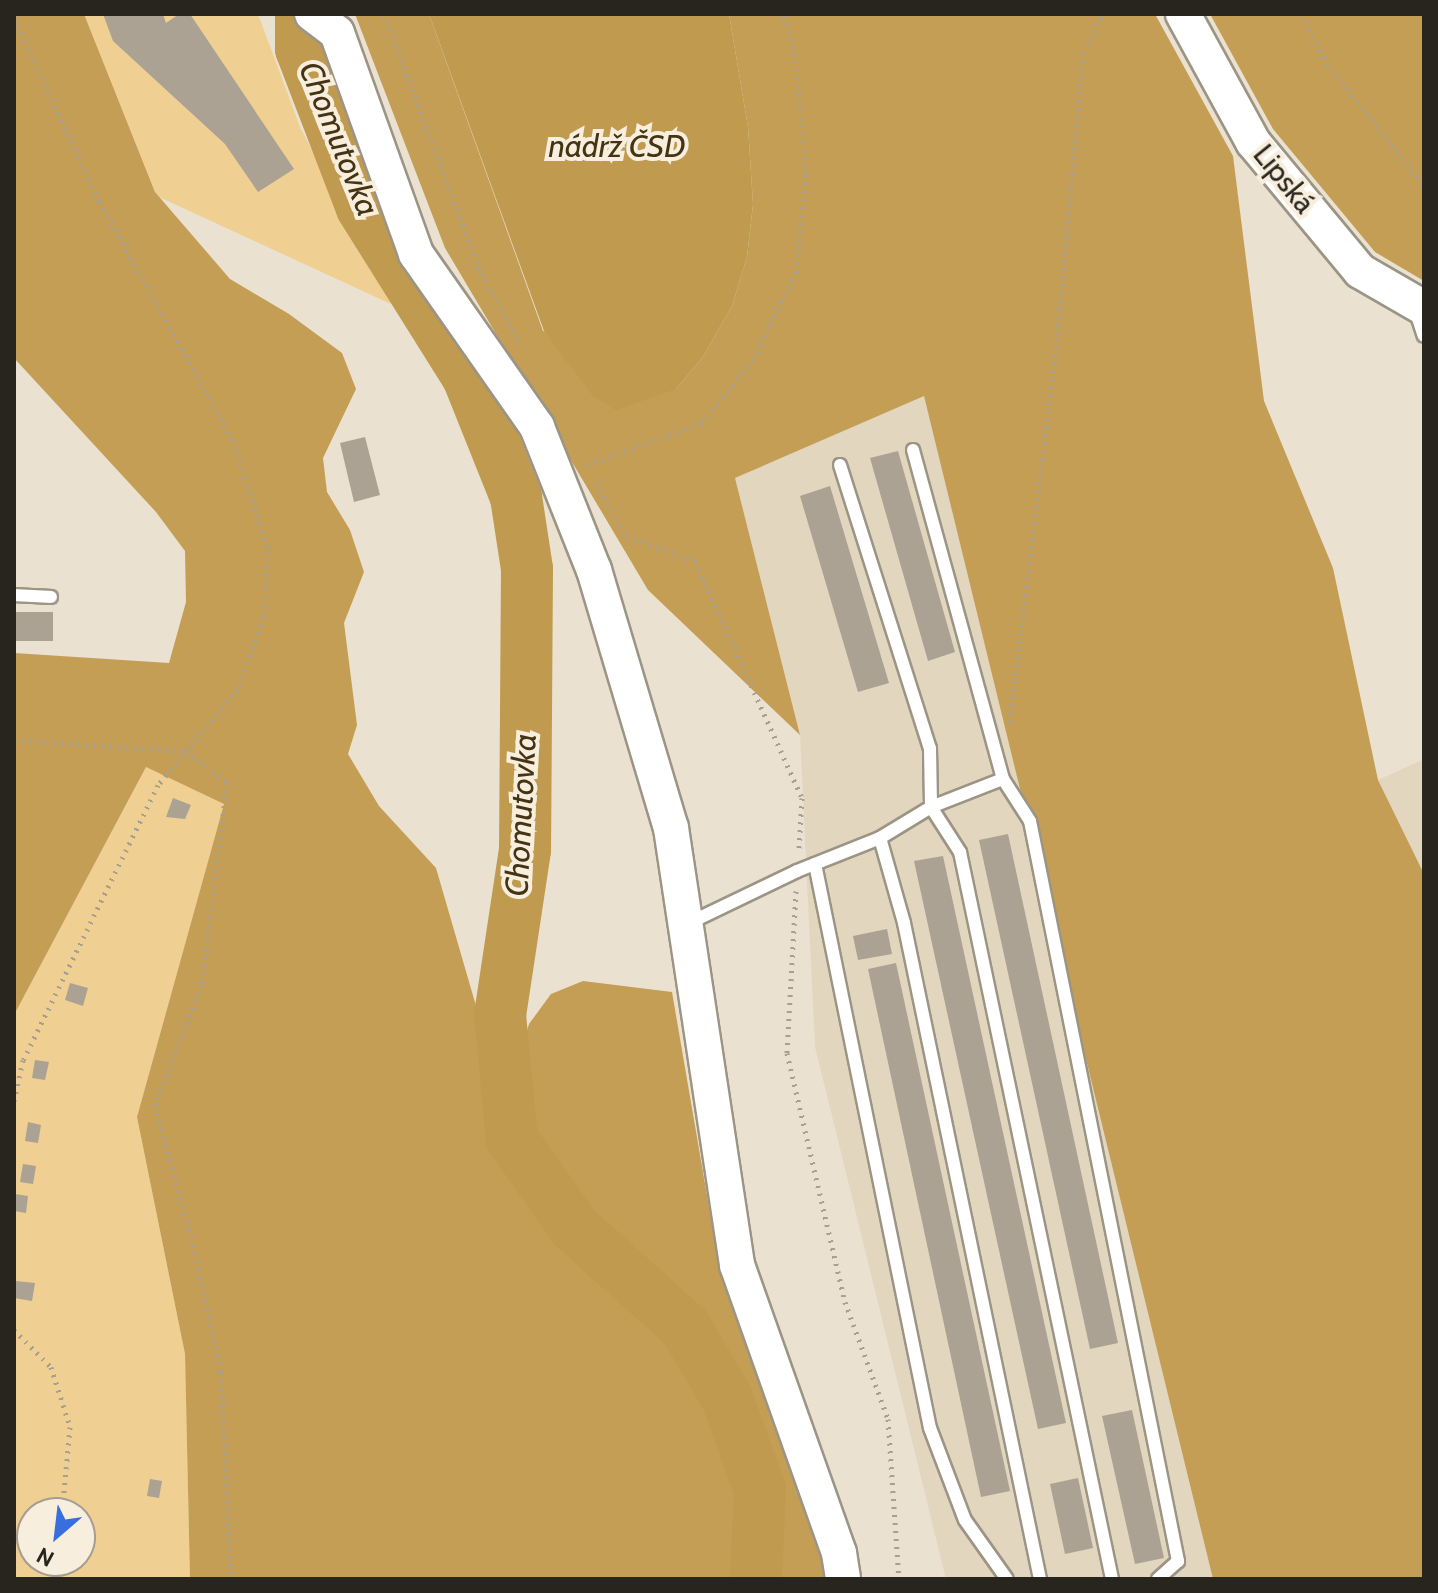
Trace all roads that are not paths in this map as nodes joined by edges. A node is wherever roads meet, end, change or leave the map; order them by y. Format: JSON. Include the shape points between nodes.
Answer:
{"nodes":[{"id":1,"x":1183,"y":14,"type":"edge"},
{"id":2,"x":325,"y":24,"type":"edge"},
{"id":3,"x":1419,"y":305,"type":"edge"},
{"id":4,"x":1424,"y":336,"type":"edge"},
{"id":5,"x":913,"y":450,"type":"dead end"},
{"id":6,"x":840,"y":465,"type":"dead end"},
{"id":7,"x":14,"y":595,"type":"edge"},
{"id":8,"x":51,"y":597,"type":"dead end"},
{"id":9,"x":1003,"y":779,"type":"junction"},
{"id":10,"x":931,"y":807,"type":"junction"},
{"id":11,"x":880,"y":838,"type":"junction"},
{"id":12,"x":815,"y":864,"type":"junction"},
{"id":13,"x":686,"y":925,"type":"junction"},
{"id":14,"x":843,"y":1579,"type":"edge"},
{"id":15,"x":1007,"y":1579,"type":"edge"},
{"id":16,"x":1040,"y":1579,"type":"edge"},
{"id":17,"x":1112,"y":1579,"type":"edge"},
{"id":18,"x":1158,"y":1579,"type":"edge"}],
"edges":[{"from":1,"to":3,"type":"street","name":"Lipská","via":[[1253,142],[1360,271]]},
{"from":2,"to":13,"type":"street","via":[[416,254],[537,427],[594,570],[671,828]]},
{"from":3,"to":4,"type":"lane"},
{"from":5,"to":9,"type":"lane"},
{"from":6,"to":10,"type":"lane","via":[[930,748]]},
{"from":7,"to":8,"type":"lane"},
{"from":9,"to":10,"type":"lane"},
{"from":9,"to":18,"type":"lane","via":[[1030,821],[1178,1561]]},
{"from":10,"to":11,"type":"lane"},
{"from":10,"to":17,"type":"lane","via":[[960,852]]},
{"from":11,"to":12,"type":"lane"},
{"from":11,"to":16,"type":"lane","via":[[907,938]]},
{"from":12,"to":13,"type":"lane"},
{"from":12,"to":15,"type":"lane","via":[[930,1428],[965,1520]]},
{"from":13,"to":14,"type":"street","via":[[737,1265],[839,1553]]}]}
